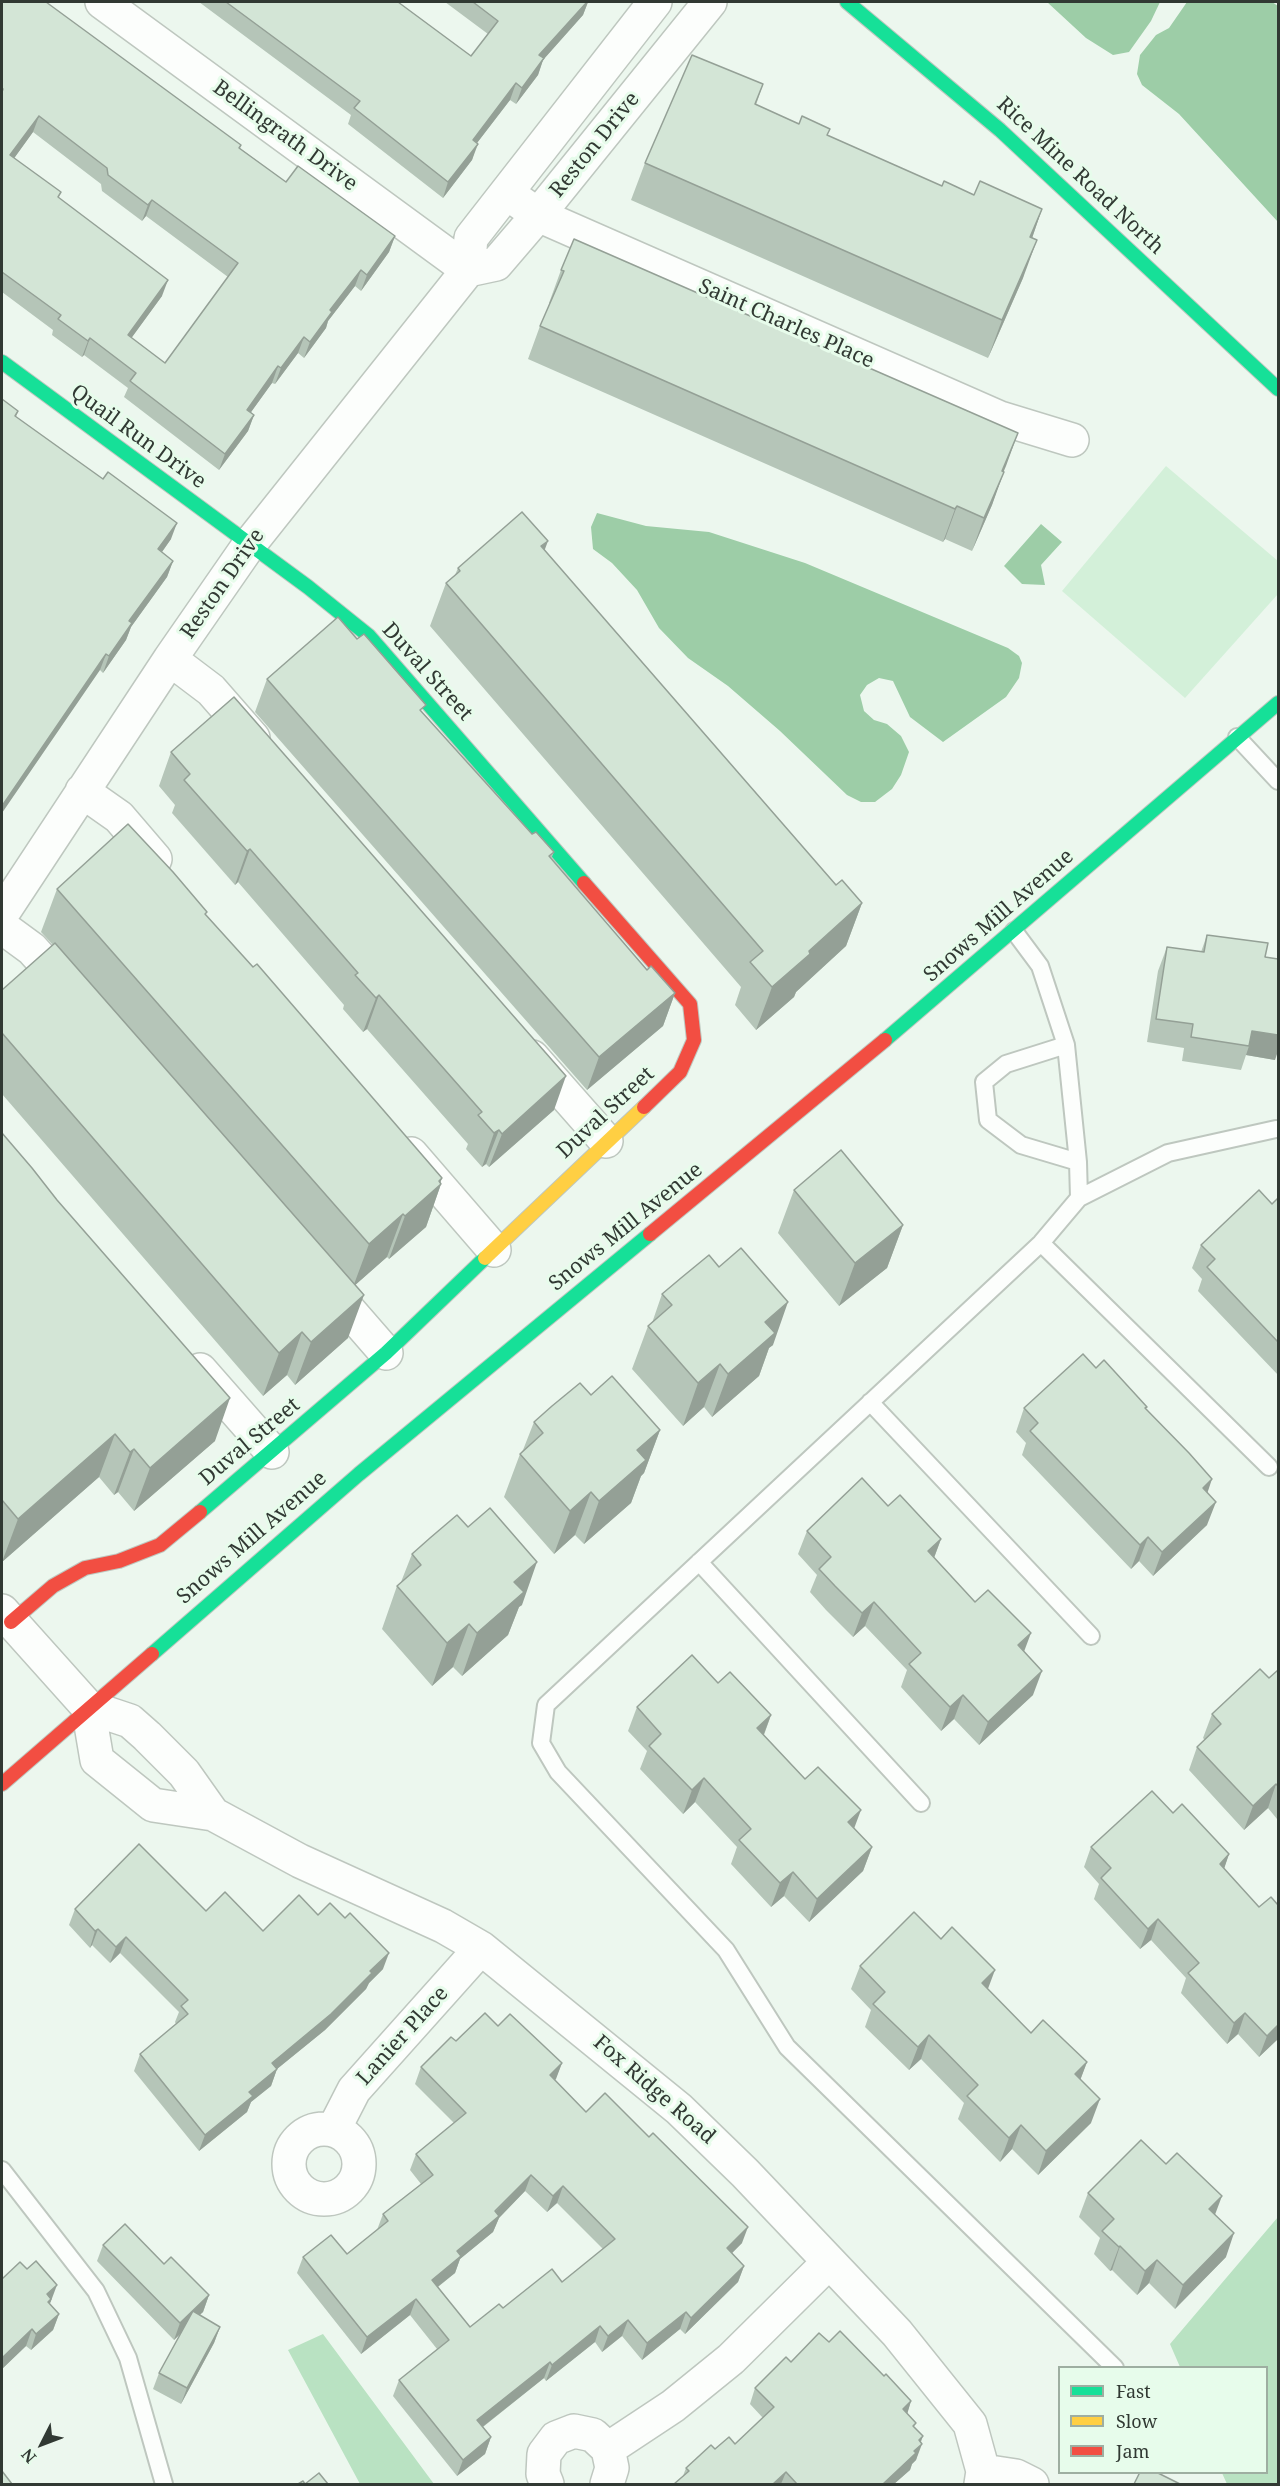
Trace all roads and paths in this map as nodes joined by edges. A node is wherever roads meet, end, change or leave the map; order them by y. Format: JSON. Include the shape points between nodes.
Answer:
{"nodes":[{"id":1,"x":102,"y":2,"type":"edge"},
{"id":2,"x":710,"y":2,"type":"edge"},
{"id":3,"x":847,"y":2,"type":"edge"},
{"id":4,"x":652,"y":3,"type":"edge"},
{"id":5,"x":684,"y":33,"type":"junction"},
{"id":6,"x":507,"y":193,"type":"junction"},
{"id":7,"x":538,"y":215,"type":"junction"},
{"id":8,"x":468,"y":270,"type":"junction"},
{"id":9,"x":2,"y":362,"type":"edge"},
{"id":10,"x":1278,"y":389,"type":"edge"},
{"id":11,"x":1072,"y":440,"type":"dead end"},
{"id":12,"x":249,"y":545,"type":"junction"},
{"id":13,"x":170,"y":659,"type":"junction"},
{"id":14,"x":1278,"y":703,"type":"edge"},
{"id":15,"x":1237,"y":737,"type":"junction"},
{"id":16,"x":274,"y":762,"type":"edge"},
{"id":17,"x":1278,"y":781,"type":"edge"},
{"id":18,"x":82,"y":791,"type":"junction"},
{"id":19,"x":173,"y":880,"type":"edge"},
{"id":20,"x":2,"y":914,"type":"edge"},
{"id":21,"x":2,"y":927,"type":"edge"},
{"id":22,"x":1014,"y":930,"type":"junction"},
{"id":23,"x":87,"y":1011,"type":"edge"},
{"id":24,"x":511,"y":1033,"type":"edge"},
{"id":25,"x":1066,"y":1044,"type":"junction"},
{"id":26,"x":1275,"y":1129,"type":"dead end"},
{"id":27,"x":392,"y":1133,"type":"edge"},
{"id":28,"x":606,"y":1141,"type":"junction"},
{"id":29,"x":1078,"y":1162,"type":"junction"},
{"id":30,"x":1079,"y":1198,"type":"junction"},
{"id":31,"x":1041,"y":1243,"type":"junction"},
{"id":32,"x":494,"y":1250,"type":"junction"},
{"id":33,"x":308,"y":1263,"type":"edge"},
{"id":34,"x":179,"y":1346,"type":"edge"},
{"id":35,"x":386,"y":1353,"type":"junction"},
{"id":36,"x":870,"y":1402,"type":"junction"},
{"id":37,"x":272,"y":1452,"type":"junction"},
{"id":38,"x":1269,"y":1467,"type":"dead end"},
{"id":39,"x":699,"y":1562,"type":"junction"},
{"id":40,"x":6,"y":1616,"type":"edge"},
{"id":41,"x":1091,"y":1636,"type":"dead end"},
{"id":42,"x":88,"y":1707,"type":"junction"},
{"id":43,"x":2,"y":1784,"type":"edge"},
{"id":44,"x":921,"y":1803,"type":"dead end"},
{"id":45,"x":213,"y":1814,"type":"junction"},
{"id":46,"x":481,"y":1948,"type":"junction"},
{"id":47,"x":334,"y":2129,"type":"dead end"},
{"id":48,"x":2,"y":2170,"type":"edge"},
{"id":49,"x":829,"y":2262,"type":"junction"},
{"id":50,"x":1114,"y":2366,"type":"edge"},
{"id":51,"x":608,"y":2449,"type":"junction"},
{"id":52,"x":982,"y":2478,"type":"edge"},
{"id":53,"x":164,"y":2484,"type":"edge"},
{"id":54,"x":548,"y":2484,"type":"edge"},
{"id":55,"x":607,"y":2484,"type":"edge"},
{"id":56,"x":1032,"y":2484,"type":"edge"}],
"edges":[{"from":1,"to":8,"type":"street","name":"Bellingrath Drive"},
{"from":2,"to":5,"type":"street","name":"Reston Drive"},
{"from":3,"to":10,"type":"main road","name":"Rice Mine Road North","via":[[1000,130]]},
{"from":4,"to":5,"type":"street"},
{"from":4,"to":6,"type":"street","name":"Reston Drive"},
{"from":5,"to":7,"type":"street","name":"Reston Drive"},
{"from":6,"to":7,"type":"street","name":"Saint Charles Place"},
{"from":6,"to":8,"type":"street","name":"Reston Drive","via":[[471,238]]},
{"from":7,"to":8,"type":"street","name":"Reston Drive","via":[[496,264]]},
{"from":7,"to":11,"type":"street","name":"Saint Charles Place","via":[[1000,418]]},
{"from":8,"to":12,"type":"street","name":"Reston Drive"},
{"from":9,"to":12,"type":"main road","name":"Quail Run Drive"},
{"from":12,"to":13,"type":"street","name":"Reston Drive"},
{"from":12,"to":28,"type":"main road","name":"Duval Street","via":[[369,636],[690,1004],[694,1040],[680,1072]]},
{"from":13,"to":16,"type":"street","via":[[211,690]]},
{"from":13,"to":18,"type":"street","name":"Reston Drive"},
{"from":14,"to":15,"type":"main road","name":"Snows Mill Avenue"},
{"from":15,"to":17,"type":"lane"},
{"from":15,"to":22,"type":"main road","name":"Snows Mill Avenue"},
{"from":18,"to":19,"type":"street","via":[[119,817]]},
{"from":18,"to":20,"type":"street","name":"Reston Drive"},
{"from":21,"to":23,"type":"street","via":[[33,949]]},
{"from":22,"to":25,"type":"lane","via":[[1040,966]]},
{"from":22,"to":42,"type":"main road","name":"Snows Mill Avenue","via":[[359,1474]]},
{"from":24,"to":28,"type":"street"},
{"from":25,"to":29,"type":"lane"},
{"from":25,"to":29,"type":"lane","via":[[1006,1064],[984,1082],[988,1120],[1022,1145]]},
{"from":26,"to":30,"type":"lane","via":[[1168,1153]]},
{"from":27,"to":32,"type":"street"},
{"from":28,"to":32,"type":"main road","name":"Duval Street"},
{"from":29,"to":30,"type":"lane"},
{"from":30,"to":31,"type":"lane"},
{"from":31,"to":36,"type":"lane"},
{"from":31,"to":38,"type":"lane"},
{"from":32,"to":35,"type":"main road","name":"Duval Street"},
{"from":33,"to":35,"type":"street"},
{"from":34,"to":37,"type":"street"},
{"from":35,"to":37,"type":"main road","name":"Duval Street"},
{"from":36,"to":39,"type":"lane"},
{"from":36,"to":41,"type":"lane"},
{"from":37,"to":40,"type":"main road","name":"Duval Street","via":[[160,1545],[119,1561],[85,1568]]},
{"from":39,"to":44,"type":"lane"},
{"from":39,"to":50,"type":"lane","via":[[546,1705],[541,1743],[558,1772],[726,1950],[786,2047]]},
{"from":40,"to":42,"type":"street"},
{"from":42,"to":43,"type":"main road","name":"Snows Mill Avenue"},
{"from":42,"to":45,"type":"street","name":"Fox Ridge Road","via":[[130,1721],[184,1773]]},
{"from":42,"to":45,"type":"street","name":"Fox Ridge Road","via":[[97,1760],[153,1805]]},
{"from":45,"to":46,"type":"street","name":"Fox Ridge Road","via":[[300,1861],[443,1926]]},
{"from":46,"to":47,"type":"street","name":"Lanier Place","via":[[354,2090]]},
{"from":46,"to":49,"type":"street","name":"Fox Ridge Road","via":[[679,2109]]},
{"from":48,"to":53,"type":"lane","via":[[96,2291],[128,2358]]},
{"from":49,"to":51,"type":"street","via":[[731,2359],[673,2406]]},
{"from":49,"to":52,"type":"street","name":"Fox Ridge Road","via":[[897,2333],[970,2424]]},
{"from":51,"to":54,"type":"street","via":[[584,2432],[564,2433],[549,2445],[542,2464]]},
{"from":51,"to":55,"type":"street","via":[[612,2468]]},
{"from":52,"to":56,"type":"street","via":[[1016,2475]]}]}
